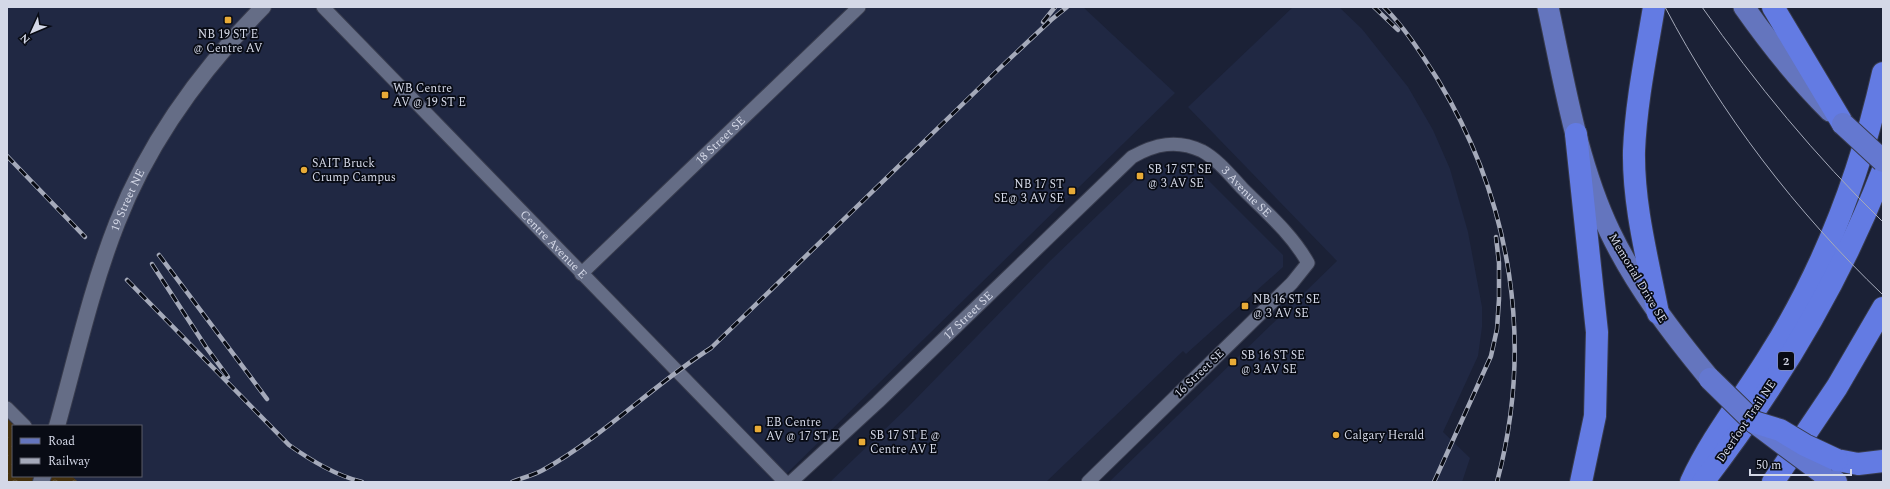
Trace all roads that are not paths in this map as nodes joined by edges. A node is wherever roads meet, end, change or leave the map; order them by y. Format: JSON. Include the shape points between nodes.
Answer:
{"nodes":[{"id":1,"x":263,"y":7,"type":"edge"},
{"id":2,"x":323,"y":7,"type":"edge"},
{"id":3,"x":859,"y":7,"type":"edge"},
{"id":4,"x":1548,"y":7,"type":"edge"},
{"id":5,"x":1654,"y":7,"type":"edge"},
{"id":6,"x":1744,"y":7,"type":"edge"},
{"id":7,"x":1773,"y":7,"type":"edge"},
{"id":8,"x":1883,"y":73,"type":"edge"},
{"id":9,"x":1843,"y":124,"type":"junction"},
{"id":10,"x":1576,"y":134,"type":"junction"},
{"id":11,"x":1145,"y":150,"type":"joint"},
{"id":12,"x":1883,"y":161,"type":"edge"},
{"id":13,"x":1883,"y":170,"type":"edge"},
{"id":14,"x":1308,"y":262,"type":"joint"},
{"id":15,"x":581,"y":274,"type":"junction"},
{"id":16,"x":1883,"y":308,"type":"edge"},
{"id":17,"x":1658,"y":313,"type":"junction"},
{"id":18,"x":1710,"y":379,"type":"joint"},
{"id":19,"x":7,"y":408,"type":"edge"},
{"id":20,"x":23,"y":425,"type":"edge"},
{"id":21,"x":57,"y":425,"type":"edge"},
{"id":22,"x":1883,"y":461,"type":"edge"},
{"id":23,"x":1831,"y":471,"type":"edge"},
{"id":24,"x":785,"y":482,"type":"edge"},
{"id":25,"x":792,"y":482,"type":"edge"},
{"id":26,"x":1088,"y":482,"type":"edge"},
{"id":27,"x":1580,"y":482,"type":"edge"},
{"id":28,"x":1691,"y":482,"type":"edge"},
{"id":29,"x":1703,"y":482,"type":"edge"},
{"id":30,"x":1773,"y":482,"type":"edge"}],
"edges":[{"from":1,"to":21,"type":"street","name":"19 Street NE","via":[[201,76],[171,119],[137,181],[117,223],[100,272]]},
{"from":2,"to":15,"type":"street","name":"Centre Avenue E"},
{"from":3,"to":15,"type":"street","name":"18 Street SE"},
{"from":4,"to":10,"type":"main road","name":"Memorial Drive SE"},
{"from":5,"to":17,"type":"highway","via":[[1642,74],[1634,152],[1636,191]]},
{"from":6,"to":9,"type":"main road","via":[[1810,91]]},
{"from":7,"to":9,"type":"highway"},
{"from":8,"to":28,"type":"highway","via":[[1856,176],[1826,249],[1772,353],[1702,458]]},
{"from":9,"to":12,"type":"highway","bridge":true},
{"from":10,"to":17,"type":"main road","name":"Memorial Drive SE","via":[[1609,231]]},
{"from":10,"to":27,"type":"highway","via":[[1597,332],[1595,416]]},
{"from":11,"to":14,"type":"street","name":"3 Avenue SE","via":[[1163,144],[1183,145],[1202,151],[1219,164],[1288,235]]},
{"from":11,"to":25,"type":"street","name":"17 Street SE","via":[[1121,166]]},
{"from":13,"to":29,"type":"highway","name":"Deerfoot Trail NE","number":"2","via":[[1857,232],[1787,359],[1763,399]]},
{"from":14,"to":26,"type":"street","name":"16 Street SE","via":[[1292,283]]},
{"from":15,"to":24,"type":"street","name":"Centre Avenue E"},
{"from":16,"to":30,"type":"highway","via":[[1837,387]]},
{"from":17,"to":18,"type":"main road","name":"Memorial Drive SE"},
{"from":18,"to":23,"type":"highway","name":"Memorial Drive SE","bridge":true,"via":[[1754,422],[1780,430],[1805,445]]},
{"from":19,"to":20,"type":"street"},
{"from":22,"to":23,"type":"highway"}]}
